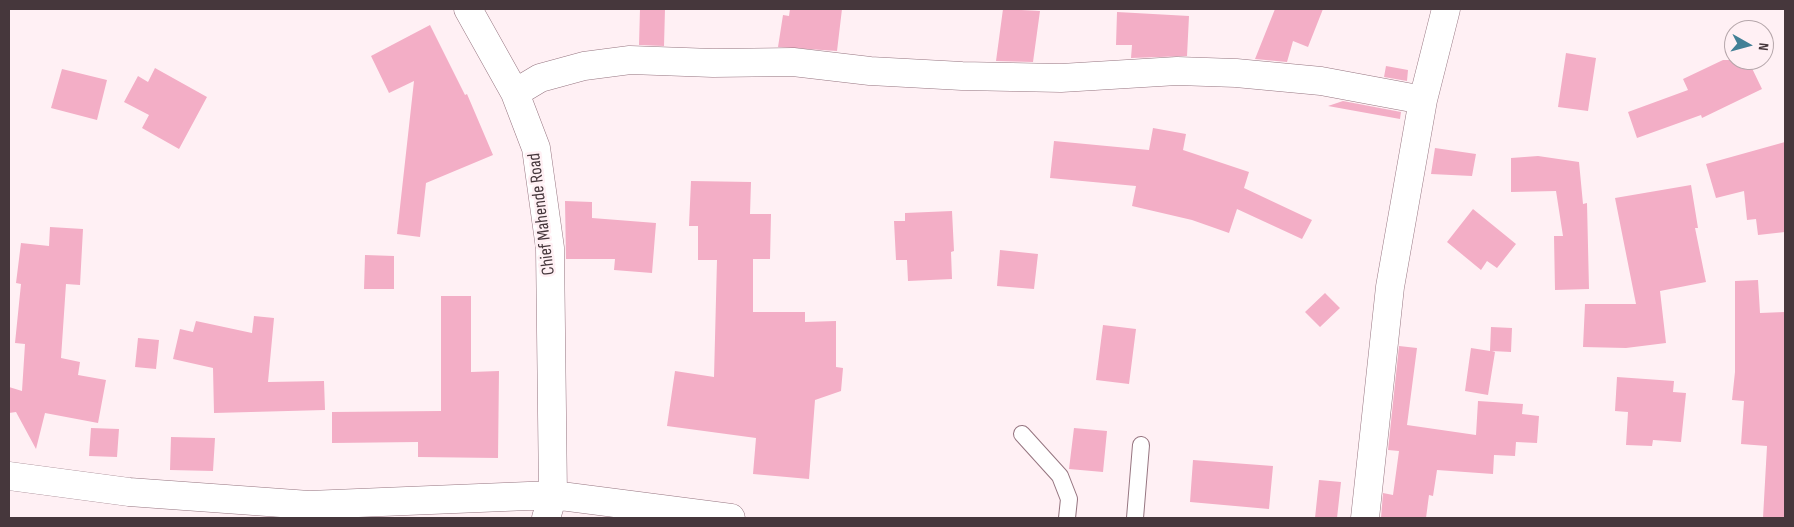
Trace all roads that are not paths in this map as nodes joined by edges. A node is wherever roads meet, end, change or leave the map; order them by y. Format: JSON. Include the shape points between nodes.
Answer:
{"nodes":[{"id":1,"x":468,"y":9,"type":"edge"},
{"id":2,"x":1446,"y":9,"type":"edge"},
{"id":3,"x":515,"y":93,"type":"junction"},
{"id":4,"x":1423,"y":100,"type":"junction"},
{"id":5,"x":1022,"y":434,"type":"dead end"},
{"id":6,"x":1141,"y":445,"type":"dead end"},
{"id":7,"x":9,"y":476,"type":"edge"},
{"id":8,"x":550,"y":507,"type":"edge"},
{"id":9,"x":731,"y":518,"type":"edge"},
{"id":10,"x":1067,"y":518,"type":"edge"},
{"id":11,"x":1135,"y":518,"type":"edge"},
{"id":12,"x":1365,"y":518,"type":"edge"}],
"edges":[{"from":1,"to":3,"type":"street","name":"Chief Mahende Road"},
{"from":2,"to":4,"type":"street"},
{"from":3,"to":4,"type":"street","via":[[540,78],[584,66],[630,60],[793,62],[870,71],[1061,78],[1177,71],[1236,73],[1321,81]]},
{"from":3,"to":8,"type":"street","name":"Chief Mahende Road","via":[[536,148],[550,248]]},
{"from":4,"to":12,"type":"street","via":[[1390,287]]},
{"from":5,"to":10,"type":"lane","via":[[1060,476],[1069,498]]},
{"from":6,"to":11,"type":"lane"},
{"from":7,"to":8,"type":"street","via":[[129,492],[309,505]]},
{"from":8,"to":9,"type":"street"}]}
